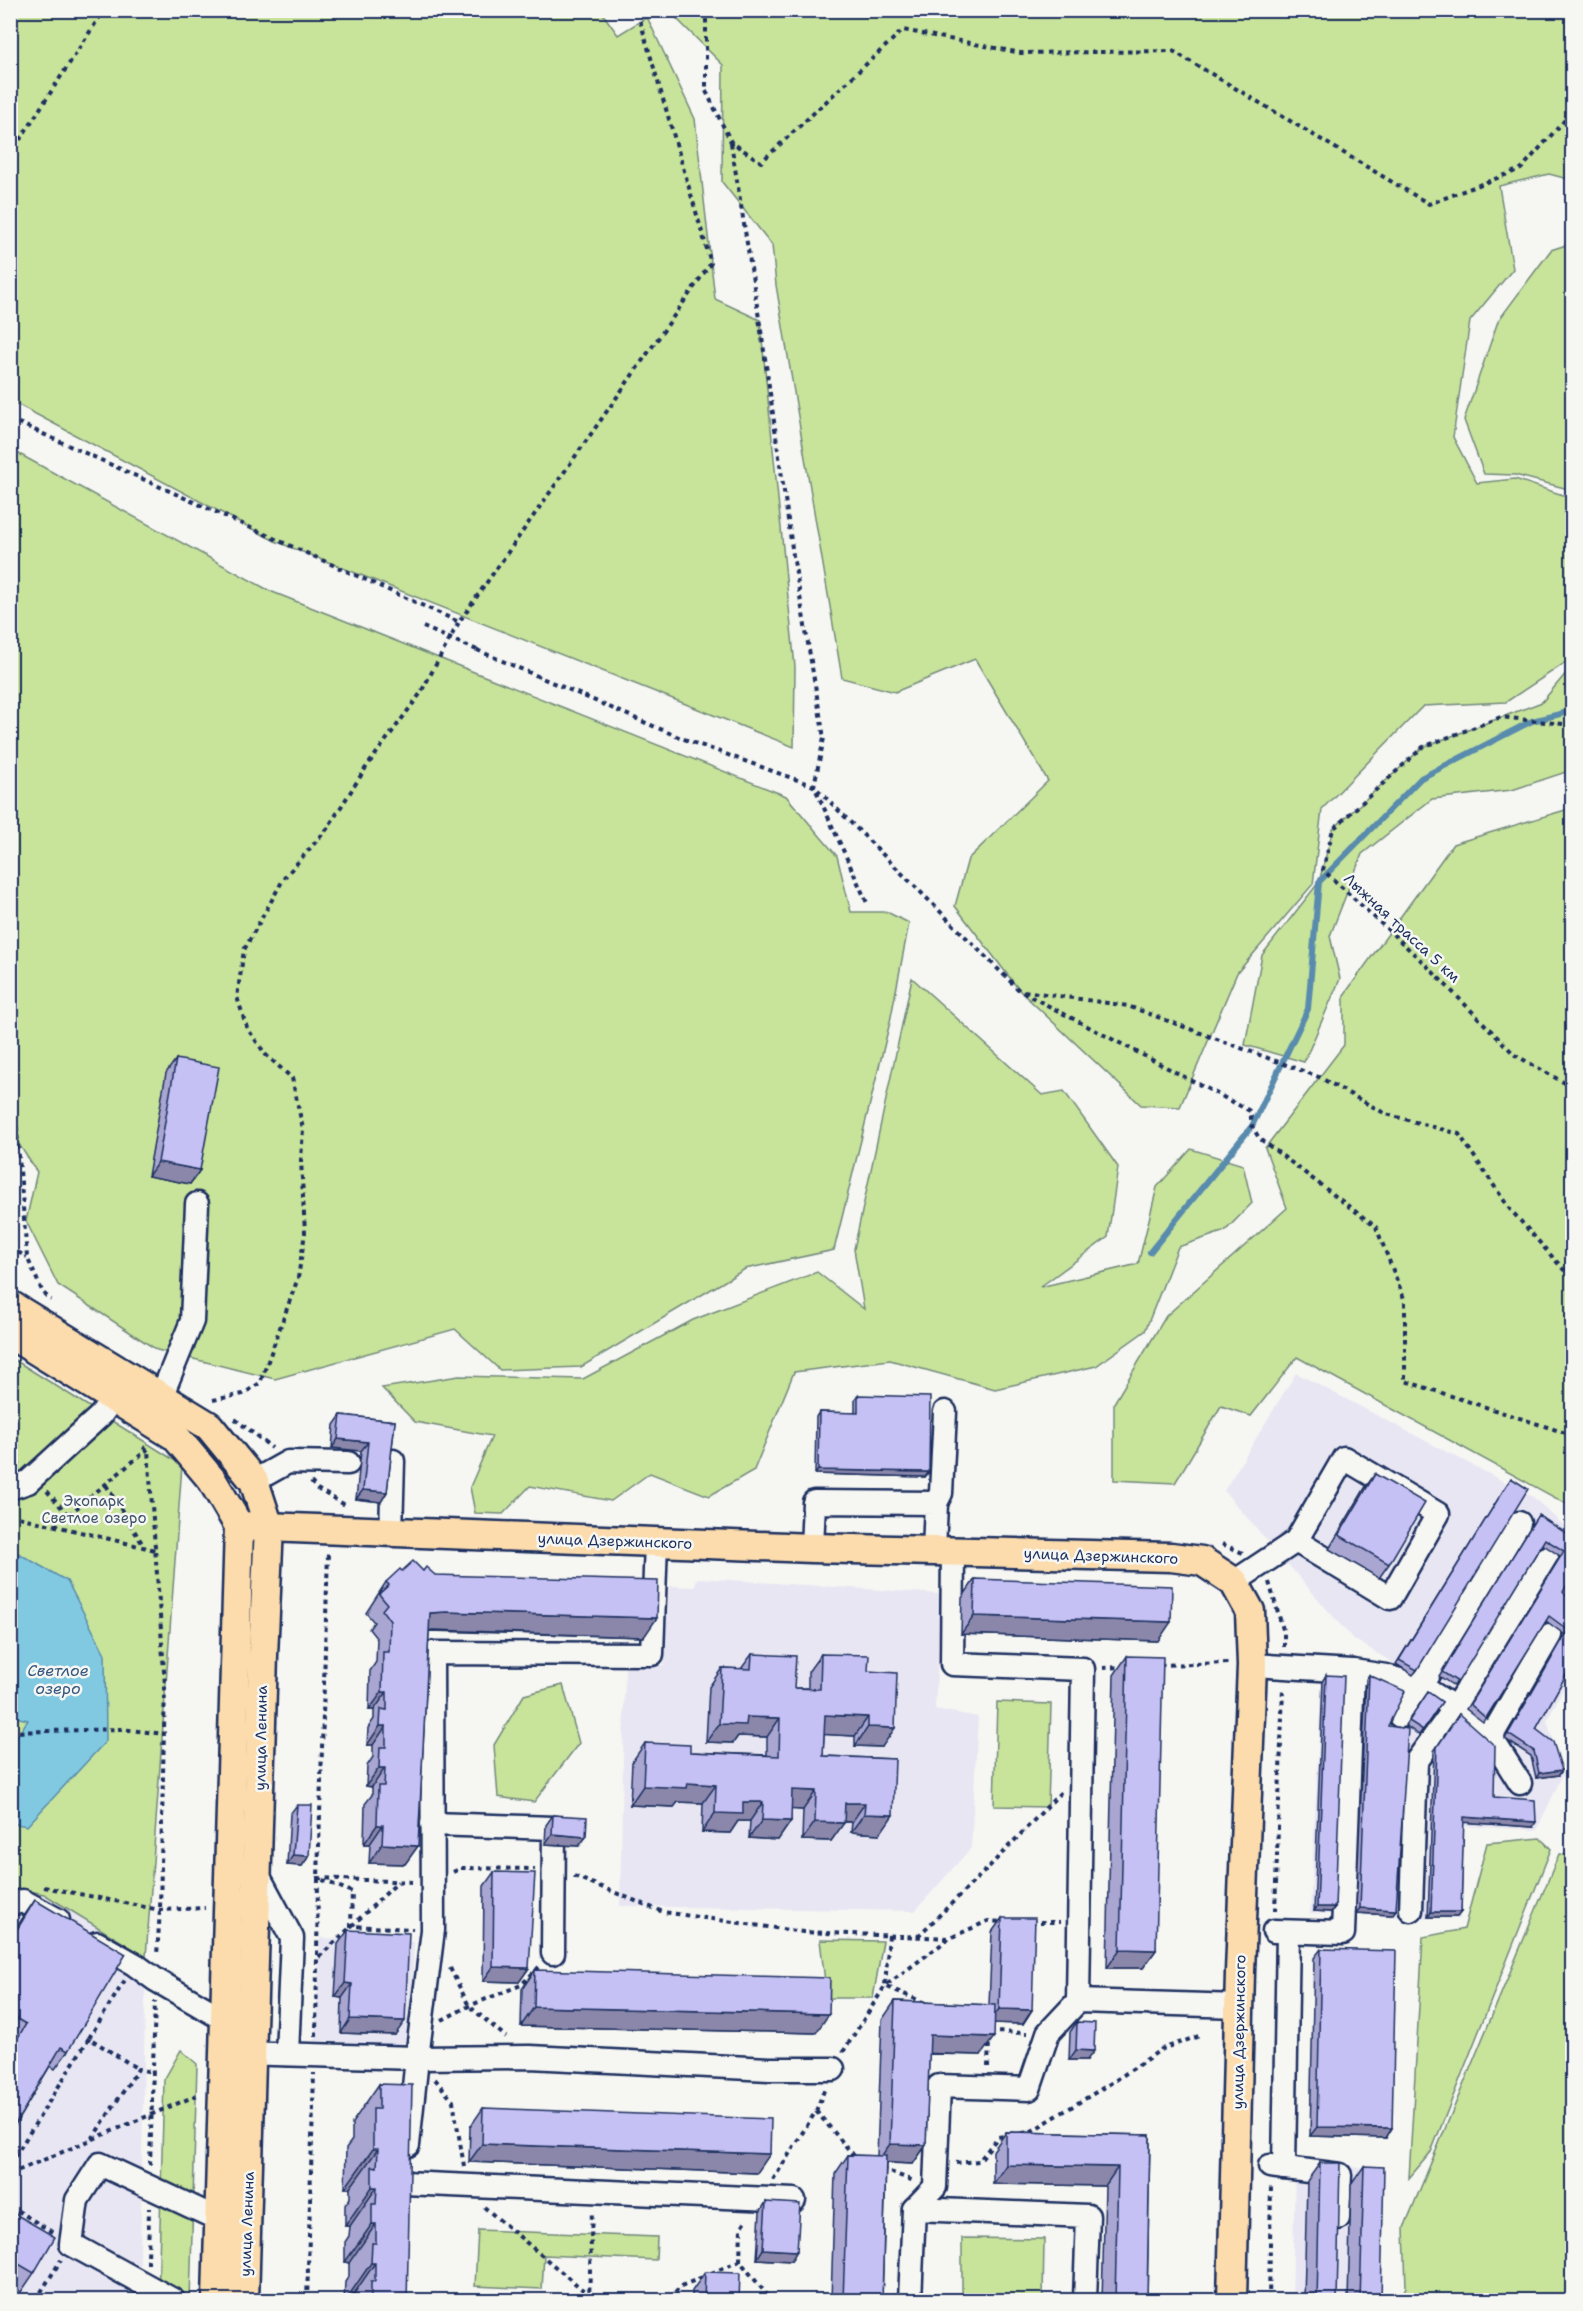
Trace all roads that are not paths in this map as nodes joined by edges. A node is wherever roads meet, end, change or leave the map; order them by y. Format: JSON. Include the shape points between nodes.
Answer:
{"nodes":[{"id":1,"x":197,"y":1204,"type":"dead end"},
{"id":2,"x":10,"y":1305,"type":"edge"},
{"id":3,"x":10,"y":1334,"type":"edge"},
{"id":4,"x":114,"y":1397,"type":"junction"},
{"id":5,"x":169,"y":1402,"type":"junction"},
{"id":6,"x":945,"y":1412,"type":"dead end"},
{"id":7,"x":393,"y":1461,"type":"edge"},
{"id":8,"x":348,"y":1463,"type":"dead end"},
{"id":9,"x":254,"y":1481,"type":"junction"},
{"id":10,"x":22,"y":1484,"type":"edge"},
{"id":11,"x":936,"y":1503,"type":"junction"},
{"id":12,"x":1519,"y":1523,"type":"dead end"},
{"id":13,"x":239,"y":1526,"type":"junction"},
{"id":14,"x":269,"y":1527,"type":"junction"},
{"id":15,"x":391,"y":1533,"type":"junction"},
{"id":16,"x":1296,"y":1541,"type":"junction"},
{"id":17,"x":656,"y":1542,"type":"junction"},
{"id":18,"x":812,"y":1548,"type":"junction"},
{"id":19,"x":944,"y":1551,"type":"junction"},
{"id":20,"x":1547,"y":1558,"type":"dead end"},
{"id":21,"x":1234,"y":1582,"type":"junction"},
{"id":22,"x":1550,"y":1635,"type":"dead end"},
{"id":23,"x":1252,"y":1665,"type":"junction"},
{"id":24,"x":1353,"y":1671,"type":"junction"},
{"id":25,"x":1421,"y":1686,"type":"junction"},
{"id":26,"x":1455,"y":1708,"type":"junction"},
{"id":27,"x":1400,"y":1716,"type":"dead end"},
{"id":28,"x":1491,"y":1737,"type":"junction"},
{"id":29,"x":1520,"y":1783,"type":"dead end"},
{"id":30,"x":432,"y":1824,"type":"junction"},
{"id":31,"x":258,"y":1875,"type":"junction"},
{"id":32,"x":10,"y":1904,"type":"edge"},
{"id":33,"x":1411,"y":1910,"type":"dead end"},
{"id":34,"x":553,"y":1953,"type":"road end"},
{"id":35,"x":1078,"y":2001,"type":"junction"},
{"id":36,"x":1239,"y":2006,"type":"junction"},
{"id":37,"x":225,"y":2020,"type":"junction"},
{"id":38,"x":238,"y":2053,"type":"junction"},
{"id":39,"x":287,"y":2054,"type":"junction"},
{"id":40,"x":417,"y":2058,"type":"junction"},
{"id":41,"x":833,"y":2069,"type":"road end"},
{"id":42,"x":404,"y":2183,"type":"junction"},
{"id":43,"x":794,"y":2200,"type":"dead end"},
{"id":44,"x":404,"y":2206,"type":"edge"},
{"id":45,"x":914,"y":2209,"type":"junction"},
{"id":46,"x":218,"y":2219,"type":"junction"},
{"id":47,"x":1338,"y":2243,"type":"edge"},
{"id":48,"x":172,"y":2301,"type":"edge"},
{"id":49,"x":217,"y":2301,"type":"edge"},
{"id":50,"x":244,"y":2301,"type":"edge"},
{"id":51,"x":910,"y":2301,"type":"edge"},
{"id":52,"x":1085,"y":2301,"type":"edge"},
{"id":53,"x":1232,"y":2301,"type":"edge"}],
"edges":[{"from":1,"to":5,"type":"lane","via":[[192,1321]]},
{"from":2,"to":5,"type":"main road","name":"улица Ленина"},
{"from":3,"to":4,"type":"main road"},
{"from":4,"to":10,"type":"lane","via":[[101,1415]]},
{"from":4,"to":13,"type":"main road","via":[[175,1436],[212,1480]]},
{"from":5,"to":9,"type":"main road","name":"улица Ленина","via":[[208,1426]]},
{"from":6,"to":11,"type":"lane","via":[[941,1492]]},
{"from":7,"to":15,"type":"lane"},
{"from":8,"to":9,"type":"lane","via":[[288,1462]]},
{"from":9,"to":14,"type":"main road","name":"улица Ленина"},
{"from":11,"to":18,"type":"lane","via":[[814,1502]]},
{"from":11,"to":19,"type":"lane"},
{"from":12,"to":25,"type":"lane"},
{"from":13,"to":14,"type":"main road","name":"улица Дзержинского"},
{"from":13,"to":37,"type":"main road","name":"улица Ленина"},
{"from":14,"to":15,"type":"main road","name":"улица Дзержинского"},
{"from":14,"to":31,"type":"main road","name":"улица Ленина"},
{"from":15,"to":17,"type":"main road","name":"улица Дзержинского"},
{"from":16,"to":16,"type":"lane","via":[[1344,1458],[1438,1514],[1390,1598]]},
{"from":16,"to":21,"type":"lane"},
{"from":17,"to":18,"type":"main road","name":"улица Дзержинского"},
{"from":17,"to":30,"type":"lane","via":[[652,1654],[432,1653]]},
{"from":18,"to":19,"type":"main road","name":"улица Дзержинского"},
{"from":19,"to":21,"type":"main road","name":"улица Дзержинского","via":[[1171,1557],[1202,1561]]},
{"from":19,"to":35,"type":"lane","via":[[952,1664],[1083,1669]]},
{"from":20,"to":26,"type":"lane"},
{"from":21,"to":23,"type":"main road","name":"улица Дзержинского","via":[[1250,1611]]},
{"from":22,"to":28,"type":"lane"},
{"from":23,"to":24,"type":"lane"},
{"from":23,"to":36,"type":"main road","name":"улица Дзержинского"},
{"from":24,"to":25,"type":"lane"},
{"from":24,"to":47,"type":"lane","via":[[1343,1933],[1281,1932],[1277,2167],[1340,2175]]},
{"from":25,"to":26,"type":"lane"},
{"from":25,"to":27,"type":"lane"},
{"from":26,"to":28,"type":"lane"},
{"from":26,"to":33,"type":"lane","via":[[1416,1762]]},
{"from":28,"to":29,"type":"lane"},
{"from":30,"to":34,"type":"lane","via":[[554,1828]]},
{"from":30,"to":40,"type":"lane","via":[[433,1930]]},
{"from":31,"to":38,"type":"main road","name":"улица Ленина"},
{"from":31,"to":39,"type":"lane","via":[[292,1938]]},
{"from":32,"to":37,"type":"lane","via":[[23,1901]]},
{"from":35,"to":36,"type":"lane"},
{"from":35,"to":45,"type":"lane","via":[[1048,2033],[1029,2089],[939,2086],[935,2187]]},
{"from":36,"to":53,"type":"main road","name":"улица Дзержинского"},
{"from":37,"to":38,"type":"main road","name":"улица Ленина"},
{"from":38,"to":39,"type":"lane"},
{"from":38,"to":46,"type":"main road","name":"улица Ленина","via":[[224,2085]]},
{"from":38,"to":50,"type":"main road","name":"улица Ленина"},
{"from":39,"to":40,"type":"lane"},
{"from":40,"to":41,"type":"lane","via":[[530,2057]]},
{"from":40,"to":42,"type":"lane"},
{"from":42,"to":43,"type":"lane"},
{"from":42,"to":44,"type":"lane"},
{"from":45,"to":51,"type":"lane"},
{"from":45,"to":52,"type":"lane","via":[[1088,2216]]},
{"from":46,"to":48,"type":"lane","via":[[100,2164],[76,2200],[70,2244]]},
{"from":46,"to":49,"type":"main road","name":"улица Ленина"}]}
